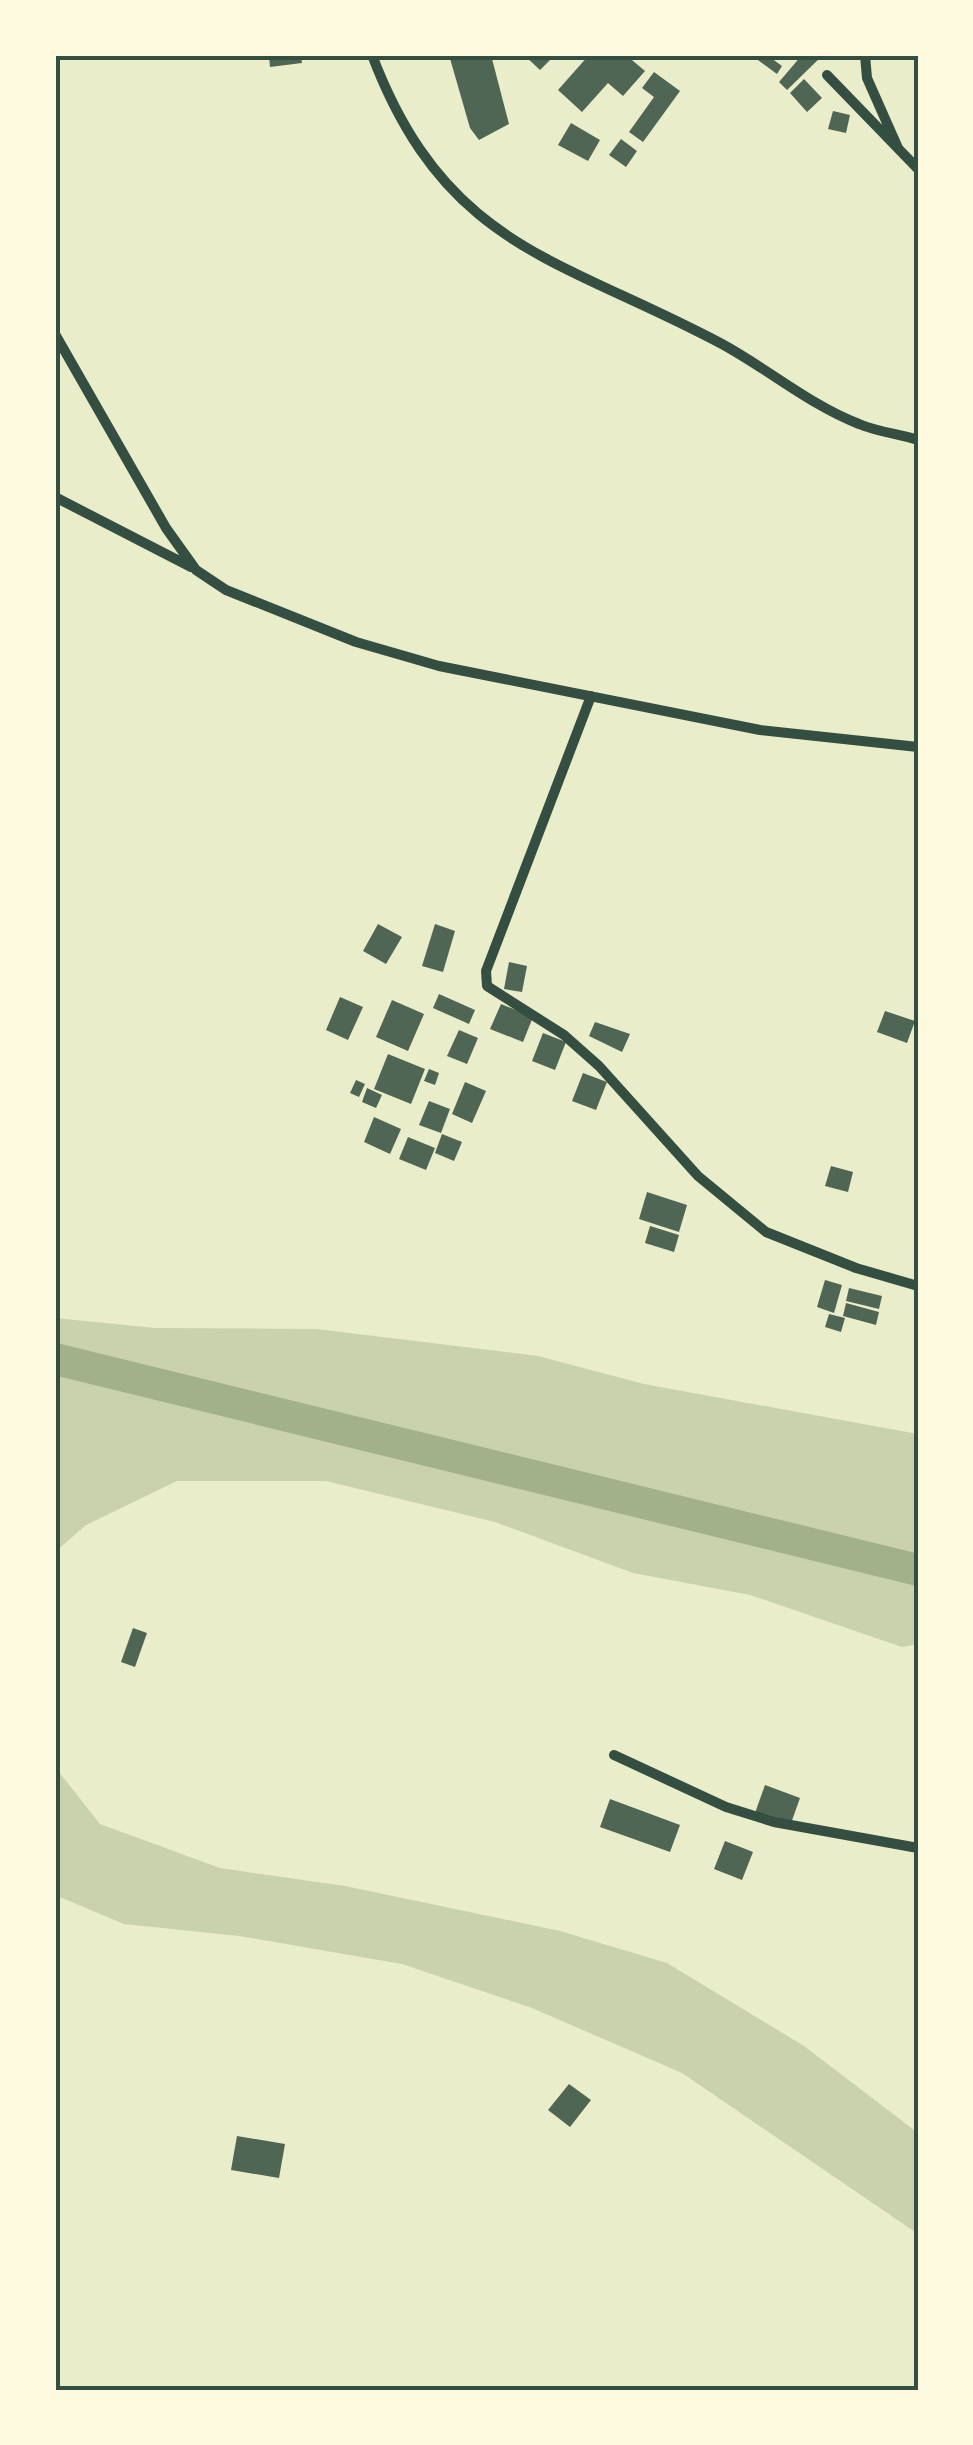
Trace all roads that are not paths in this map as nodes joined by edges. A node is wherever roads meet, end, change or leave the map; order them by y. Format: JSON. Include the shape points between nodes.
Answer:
{"nodes":[{"id":1,"x":372,"y":55,"type":"edge"},
{"id":2,"x":866,"y":55,"type":"edge"},
{"id":3,"x":827,"y":74,"type":"dead end"},
{"id":4,"x":900,"y":154,"type":"junction"},
{"id":5,"x":918,"y":169,"type":"edge"},
{"id":6,"x":55,"y":334,"type":"edge"},
{"id":7,"x":918,"y":440,"type":"edge"},
{"id":8,"x":55,"y":496,"type":"edge"},
{"id":9,"x":196,"y":570,"type":"junction"},
{"id":10,"x":591,"y":696,"type":"junction"},
{"id":11,"x":918,"y":747,"type":"edge"},
{"id":12,"x":918,"y":1286,"type":"edge"},
{"id":13,"x":614,"y":1755,"type":"dead end"},
{"id":14,"x":918,"y":1848,"type":"edge"}],
"edges":[{"from":1,"to":7,"type":"street","via":[[425,158],[487,225],[528,252],[717,342],[860,425]]},
{"from":2,"to":4,"type":"street","via":[[867,78]]},
{"from":3,"to":4,"type":"street"},
{"from":4,"to":5,"type":"street"},
{"from":6,"to":9,"type":"street"},
{"from":8,"to":9,"type":"street"},
{"from":9,"to":10,"type":"street","via":[[226,590],[356,642]]},
{"from":10,"to":11,"type":"street","via":[[760,730]]},
{"from":10,"to":12,"type":"street","via":[[486,972],[487,986],[600,1066],[698,1176],[766,1232]]},
{"from":13,"to":14,"type":"street","via":[[774,1822]]}]}
